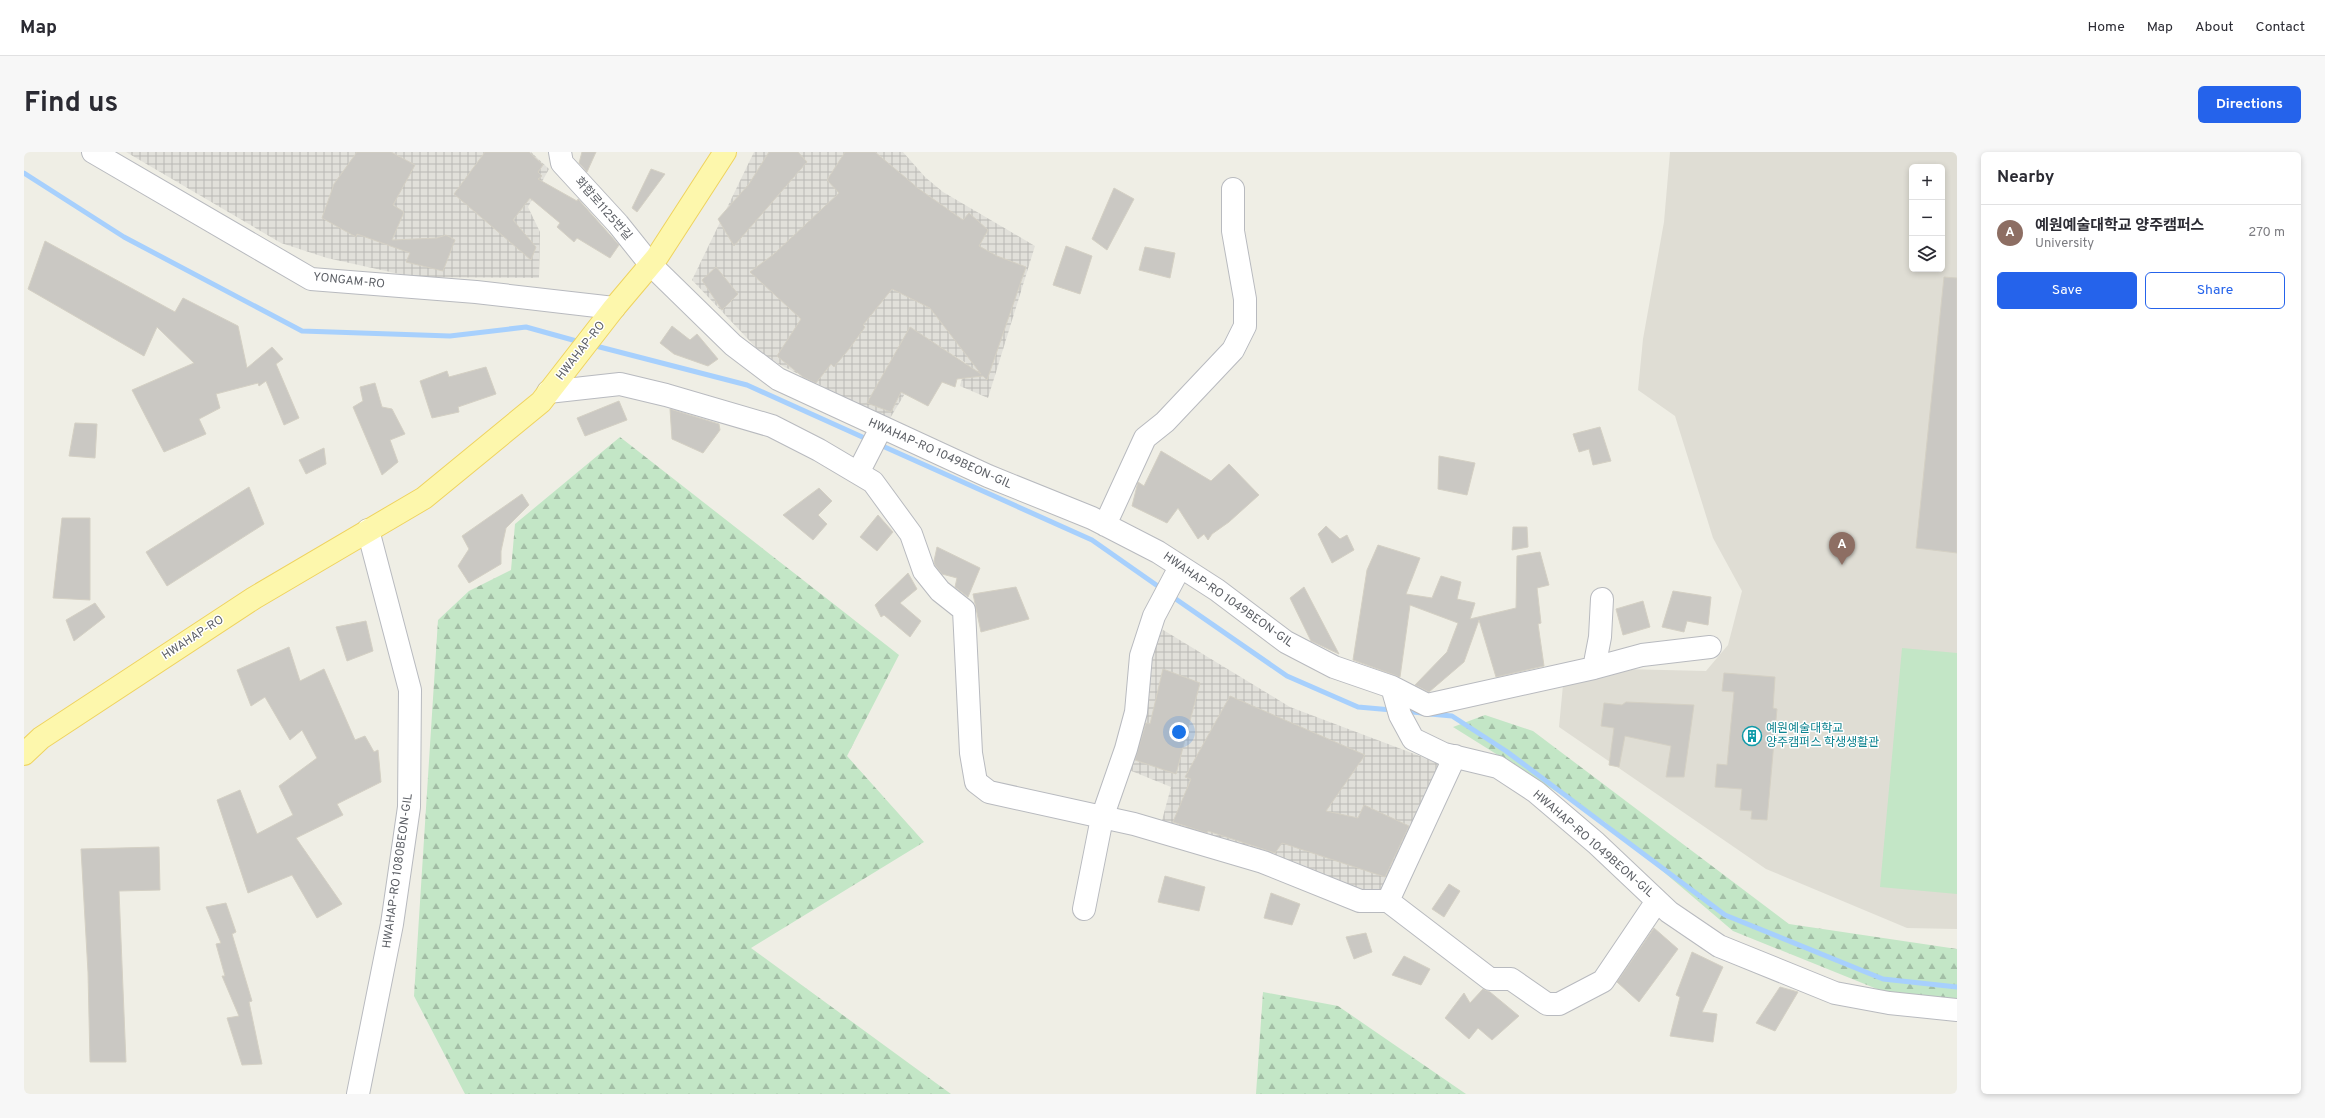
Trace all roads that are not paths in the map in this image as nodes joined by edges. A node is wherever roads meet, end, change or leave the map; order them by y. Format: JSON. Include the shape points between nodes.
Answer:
{"nodes":[{"id":1,"x":93,"y":152,"type":"edge"},
{"id":2,"x":560,"y":152,"type":"edge"},
{"id":3,"x":725,"y":152,"type":"edge"},
{"id":4,"x":1233,"y":189,"type":"dead end"},
{"id":5,"x":650,"y":264,"type":"junction"},
{"id":6,"x":614,"y":308,"type":"junction"},
{"id":7,"x":548,"y":392,"type":"junction"},
{"id":8,"x":880,"y":430,"type":"junction"},
{"id":9,"x":860,"y":468,"type":"junction"},
{"id":10,"x":1105,"y":525,"type":"junction"},
{"id":11,"x":368,"y":530,"type":"junction"},
{"id":12,"x":1176,"y":574,"type":"junction"},
{"id":13,"x":1602,"y":599,"type":"dead end"},
{"id":14,"x":1710,"y":647,"type":"dead end"},
{"id":15,"x":1594,"y":668,"type":"junction"},
{"id":16,"x":1396,"y":701,"type":"junction"},
{"id":17,"x":24,"y":754,"type":"edge"},
{"id":18,"x":1454,"y":756,"type":"junction"},
{"id":19,"x":1102,"y":818,"type":"junction"},
{"id":20,"x":1388,"y":901,"type":"junction"},
{"id":21,"x":1658,"y":901,"type":"junction"},
{"id":22,"x":1084,"y":909,"type":"dead end"},
{"id":23,"x":1957,"y":1010,"type":"edge"},
{"id":24,"x":358,"y":1094,"type":"edge"}],
"edges":[{"from":1,"to":6,"type":"street","name":"YONGAM-RO","via":[[311,279],[476,292]]},
{"from":2,"to":5,"type":"street","name":"화합로1125번길","via":[[562,163],[618,224]]},
{"from":3,"to":5,"type":"main road","name":"HWAHAP-RO"},
{"from":4,"to":10,"type":"street","via":[[1233,231],[1245,299],[1245,326],[1232,350],[1164,422],[1145,438]]},
{"from":5,"to":6,"type":"main road","name":"HWAHAP-RO"},
{"from":5,"to":8,"type":"street","name":"HWAHAP-RO 1049BEON-GIL","via":[[733,345],[778,379]]},
{"from":6,"to":7,"type":"main road","name":"HWAHAP-RO"},
{"from":7,"to":9,"type":"street","via":[[620,384],[666,395],[772,426]]},
{"from":7,"to":11,"type":"main road","name":"HWAHAP-RO","via":[[541,402],[424,498]]},
{"from":8,"to":9,"type":"street"},
{"from":8,"to":10,"type":"street","name":"HWAHAP-RO 1049BEON-GIL"},
{"from":9,"to":19,"type":"street","via":[[911,534],[924,571],[940,591],[964,610],[971,753],[976,782],[989,792]]},
{"from":10,"to":12,"type":"street","name":"HWAHAP-RO 1049BEON-GIL","via":[[1158,552]]},
{"from":11,"to":17,"type":"main road","name":"HWAHAP-RO","via":[[254,598],[42,738]]},
{"from":11,"to":24,"type":"street","name":"HWAHAP-RO 1080BEON-GIL","via":[[410,690],[409,807],[392,924]]},
{"from":12,"to":16,"type":"street","name":"HWAHAP-RO 1049BEON-GIL","via":[[1217,590],[1286,642]]},
{"from":12,"to":19,"type":"street","via":[[1154,616],[1141,656],[1136,712]]},
{"from":13,"to":15,"type":"street","via":[[1600,637]]},
{"from":14,"to":15,"type":"street","via":[[1642,655]]},
{"from":15,"to":16,"type":"street","via":[[1427,706]]},
{"from":16,"to":18,"type":"street","name":"HWAHAP-RO 1049BEON-GIL","via":[[1413,739]]},
{"from":18,"to":20,"type":"street"},
{"from":18,"to":21,"type":"street","name":"HWAHAP-RO 1049BEON-GIL","via":[[1498,767],[1536,792]]},
{"from":19,"to":20,"type":"street","via":[[1134,824],[1263,862],[1360,901]]},
{"from":19,"to":22,"type":"street"},
{"from":20,"to":21,"type":"street","via":[[1490,979],[1511,979],[1534,997],[1548,1004],[1559,1004],[1603,981]]},
{"from":21,"to":23,"type":"street","name":"HWAHAP-RO 1049BEON-GIL","via":[[1669,912],[1720,946],[1835,993],[1889,1003]]}]}
